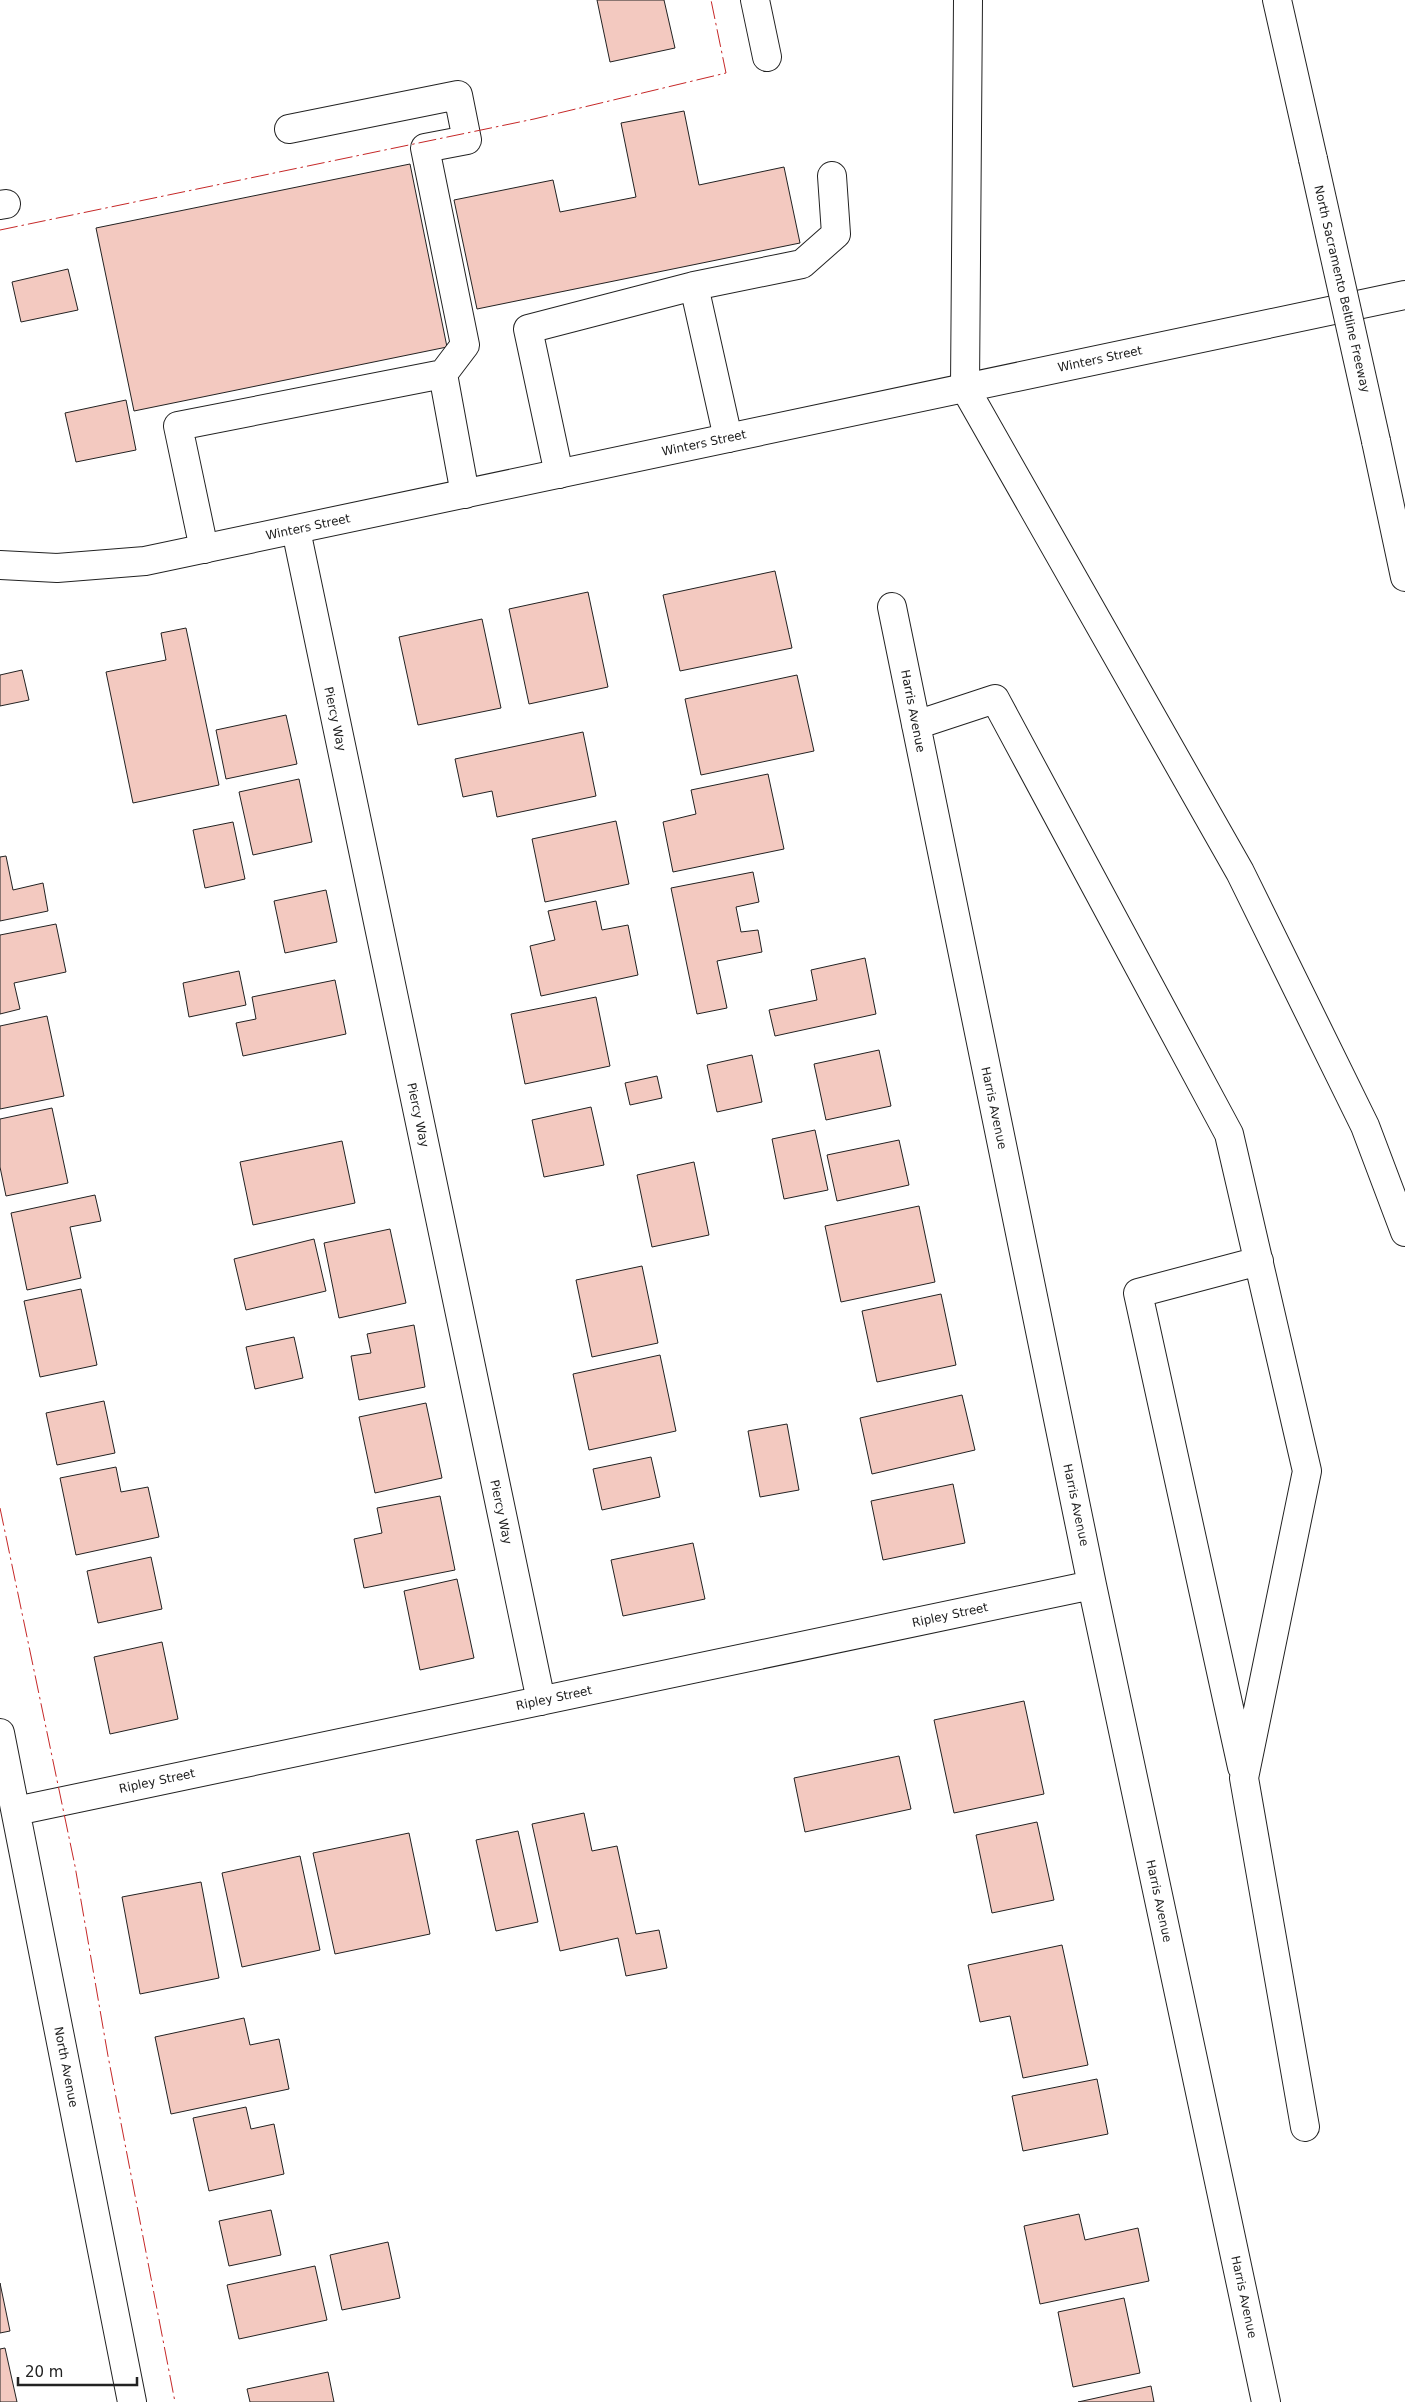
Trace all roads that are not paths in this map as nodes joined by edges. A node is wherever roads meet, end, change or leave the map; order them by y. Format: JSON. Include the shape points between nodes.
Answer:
{"nodes":[{"id":1,"x":755,"y":0,"type":"edge"},
{"id":2,"x":968,"y":0,"type":"edge"},
{"id":3,"x":1277,"y":0,"type":"edge"},
{"id":4,"x":767,"y":57,"type":"dead end"},
{"id":5,"x":289,"y":129,"type":"dead end"},
{"id":6,"x":832,"y":176,"type":"dead end"},
{"id":7,"x":694,"y":286,"type":"junction"},
{"id":8,"x":1405,"y":295,"type":"edge"},
{"id":9,"x":443,"y":374,"type":"junction"},
{"id":10,"x":965,"y":388,"type":"junction"},
{"id":11,"x":728,"y":438,"type":"junction"},
{"id":12,"x":559,"y":474,"type":"junction"},
{"id":13,"x":465,"y":494,"type":"junction"},
{"id":14,"x":296,"y":530,"type":"junction"},
{"id":15,"x":204,"y":549,"type":"junction"},
{"id":16,"x":0,"y":564,"type":"edge"},
{"id":17,"x":1405,"y":577,"type":"edge"},
{"id":18,"x":892,"y":607,"type":"dead end"},
{"id":19,"x":916,"y":725,"type":"junction"},
{"id":20,"x":1405,"y":1232,"type":"edge"},
{"id":21,"x":1259,"y":1261,"type":"junction"},
{"id":22,"x":1092,"y":1585,"type":"junction"},
{"id":23,"x":541,"y":1701,"type":"junction"},
{"id":24,"x":0,"y":1732,"type":"edge"},
{"id":25,"x":1244,"y":1778,"type":"junction"},
{"id":26,"x":16,"y":1811,"type":"junction"},
{"id":27,"x":1304,"y":2126,"type":"dead end"},
{"id":28,"x":132,"y":2402,"type":"edge"},
{"id":29,"x":1266,"y":2402,"type":"edge"}],
"edges":[{"from":1,"to":4,"type":"main road"},
{"from":2,"to":10,"type":"main road"},
{"from":3,"to":17,"type":"main road","name":"North Sacramento Beltline Freeway","bridge":true},
{"from":5,"to":9,"type":"main road","via":[[458,95],[467,140],[425,148],[465,345]]},
{"from":6,"to":7,"type":"main road","via":[[836,234],[802,264]]},
{"from":7,"to":11,"type":"main road"},
{"from":7,"to":12,"type":"main road","via":[[528,329]]},
{"from":8,"to":10,"type":"main road","name":"Winters Street"},
{"from":9,"to":13,"type":"main road"},
{"from":9,"to":15,"type":"main road","via":[[178,426]]},
{"from":10,"to":11,"type":"main road","name":"Winters Street"},
{"from":10,"to":20,"type":"main road","via":[[1240,872],[1365,1126]]},
{"from":11,"to":12,"type":"main road","name":"Winters Street"},
{"from":12,"to":13,"type":"main road","name":"Winters Street"},
{"from":13,"to":14,"type":"main road","name":"Winters Street"},
{"from":14,"to":15,"type":"main road","name":"Winters Street"},
{"from":14,"to":23,"type":"main road","name":"Piercy Way"},
{"from":15,"to":16,"type":"main road","name":"Winters Street","via":[[145,561],[58,568]]},
{"from":18,"to":19,"type":"main road","name":"Harris Avenue"},
{"from":19,"to":21,"type":"main road","via":[[995,699],[1229,1134]]},
{"from":19,"to":22,"type":"main road","name":"Harris Avenue"},
{"from":21,"to":25,"type":"main road","via":[[1307,1471]]},
{"from":21,"to":25,"type":"main road","via":[[1138,1293]]},
{"from":22,"to":23,"type":"main road","name":"Ripley Street"},
{"from":22,"to":29,"type":"main road","name":"Harris Avenue"},
{"from":23,"to":26,"type":"main road","name":"Ripley Street"},
{"from":24,"to":26,"type":"main road","name":"North Avenue"},
{"from":25,"to":27,"type":"main road"},
{"from":26,"to":28,"type":"main road","name":"North Avenue"}]}
